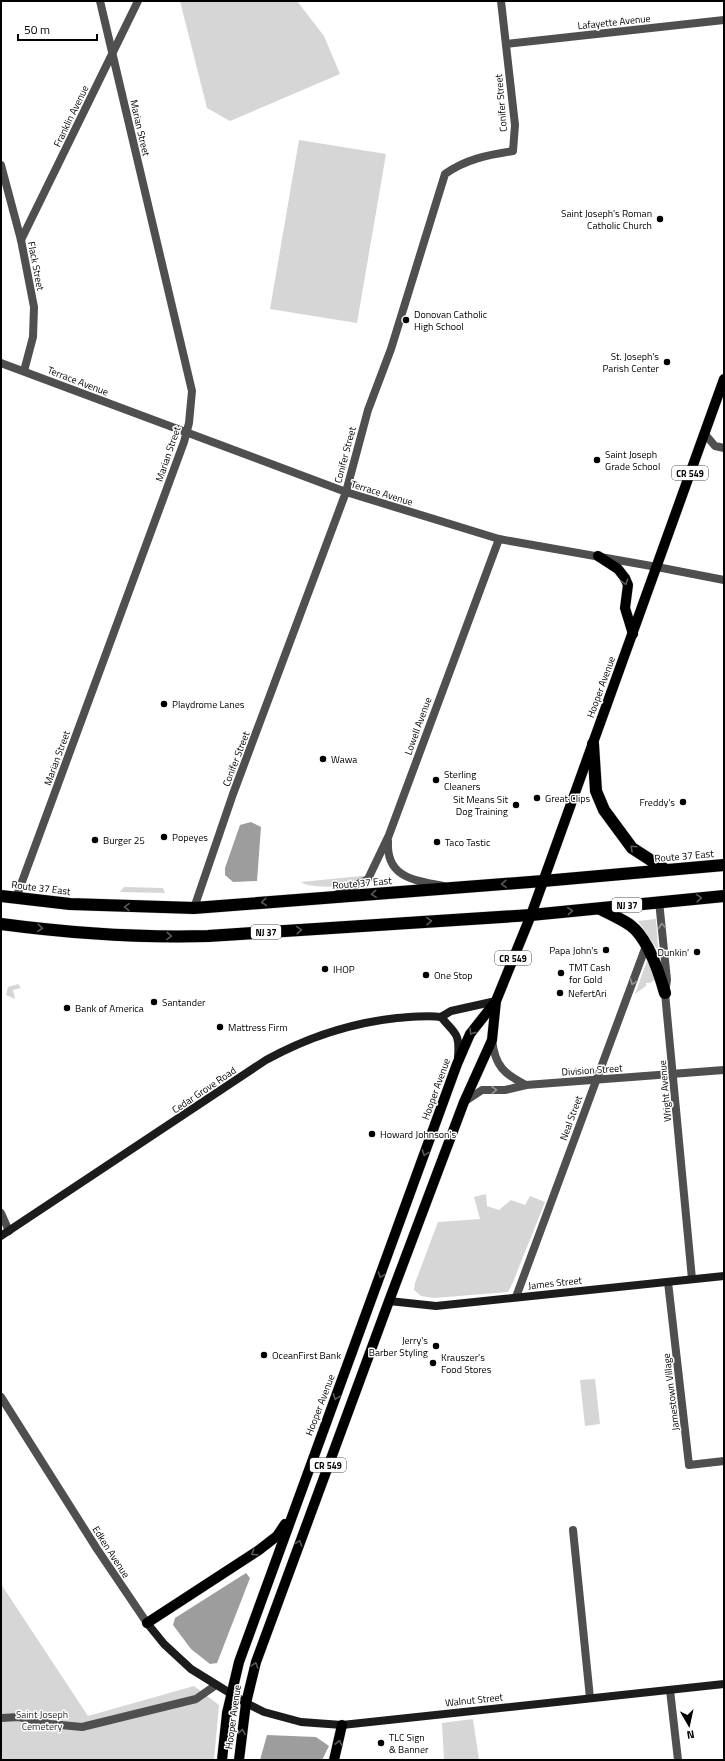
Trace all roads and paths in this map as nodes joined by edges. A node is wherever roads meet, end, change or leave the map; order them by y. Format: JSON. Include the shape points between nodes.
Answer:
{"nodes":[{"id":1,"x":100,"y":1,"type":"edge"},
{"id":2,"x":138,"y":1,"type":"edge"},
{"id":3,"x":501,"y":1,"type":"edge"},
{"id":4,"x":724,"y":20,"type":"edge"},
{"id":5,"x":506,"y":44,"type":"junction"},
{"id":6,"x":113,"y":54,"type":"junction"},
{"id":7,"x":1,"y":165,"type":"edge"},
{"id":8,"x":21,"y":240,"type":"junction"},
{"id":9,"x":1,"y":363,"type":"edge"},
{"id":10,"x":24,"y":372,"type":"junction"},
{"id":11,"x":724,"y":380,"type":"edge"},
{"id":12,"x":704,"y":433,"type":"junction"},
{"id":13,"x":187,"y":434,"type":"junction"},
{"id":14,"x":724,"y":448,"type":"edge"},
{"id":15,"x":346,"y":492,"type":"junction"},
{"id":16,"x":499,"y":539,"type":"junction"},
{"id":17,"x":598,"y":556,"type":"junction"},
{"id":18,"x":657,"y":566,"type":"junction"},
{"id":19,"x":724,"y":580,"type":"edge"},
{"id":20,"x":633,"y":634,"type":"junction"},
{"id":21,"x":594,"y":744,"type":"junction"},
{"id":22,"x":389,"y":834,"type":"junction"},
{"id":23,"x":724,"y":865,"type":"edge"},
{"id":24,"x":666,"y":870,"type":"junction"},
{"id":25,"x":543,"y":881,"type":"junction"},
{"id":26,"x":451,"y":887,"type":"junction"},
{"id":27,"x":1,"y":896,"type":"edge"},
{"id":28,"x":724,"y":896,"type":"edge"},
{"id":29,"x":330,"y":897,"type":"junction"},
{"id":30,"x":16,"y":898,"type":"junction"},
{"id":31,"x":659,"y":901,"type":"junction"},
{"id":32,"x":194,"y":908,"type":"junction"},
{"id":33,"x":600,"y":909,"type":"junction"},
{"id":34,"x":531,"y":915,"type":"junction"},
{"id":35,"x":1,"y":924,"type":"edge"},
{"id":36,"x":646,"y":946,"type":"junction"},
{"id":37,"x":666,"y":993,"type":"junction"},
{"id":38,"x":496,"y":1001,"type":"junction"},
{"id":39,"x":441,"y":1016,"type":"junction"},
{"id":40,"x":492,"y":1040,"type":"junction"},
{"id":41,"x":457,"y":1064,"type":"junction"},
{"id":42,"x":724,"y":1070,"type":"edge"},
{"id":43,"x":673,"y":1075,"type":"junction"},
{"id":44,"x":595,"y":1080,"type":"junction"},
{"id":45,"x":526,"y":1085,"type":"junction"},
{"id":46,"x":464,"y":1102,"type":"junction"},
{"id":47,"x":1,"y":1213,"type":"edge"},
{"id":48,"x":9,"y":1231,"type":"junction"},
{"id":49,"x":1,"y":1236,"type":"edge"},
{"id":50,"x":724,"y":1276,"type":"edge"},
{"id":51,"x":692,"y":1279,"type":"junction"},
{"id":52,"x":668,"y":1282,"type":"junction"},
{"id":53,"x":516,"y":1297,"type":"junction"},
{"id":54,"x":389,"y":1301,"type":"junction"},
{"id":55,"x":1,"y":1397,"type":"edge"},
{"id":56,"x":724,"y":1461,"type":"edge"},
{"id":57,"x":292,"y":1516,"type":"junction"},
{"id":58,"x":573,"y":1530,"type":"dead end"},
{"id":59,"x":146,"y":1623,"type":"junction"},
{"id":60,"x":724,"y":1684,"type":"edge"},
{"id":61,"x":216,"y":1685,"type":"junction"},
{"id":62,"x":670,"y":1690,"type":"junction"},
{"id":63,"x":231,"y":1694,"type":"junction"},
{"id":64,"x":590,"y":1698,"type":"junction"},
{"id":65,"x":246,"y":1703,"type":"junction"},
{"id":66,"x":1,"y":1718,"type":"edge"},
{"id":67,"x":342,"y":1725,"type":"junction"},
{"id":68,"x":222,"y":1760,"type":"edge"},
{"id":69,"x":239,"y":1760,"type":"edge"},
{"id":70,"x":334,"y":1760,"type":"edge"},
{"id":71,"x":678,"y":1760,"type":"edge"}],
"edges":[{"from":1,"to":6,"type":"street","name":"Marian Street"},
{"from":2,"to":6,"type":"street","name":"Franklin Avenue"},
{"from":3,"to":5,"type":"street"},
{"from":4,"to":5,"type":"street","name":"Lafayette Avenue"},
{"from":5,"to":15,"type":"street","name":"Conifer Street","via":[[515,125],[513,151],[482,156],[457,165],[445,174],[391,349],[368,410]]},
{"from":6,"to":8,"type":"street","name":"Franklin Avenue"},
{"from":6,"to":13,"type":"street","name":"Marian Street","via":[[192,391]]},
{"from":7,"to":8,"type":"street","name":"Flack Street"},
{"from":8,"to":10,"type":"street","name":"Flack Street","via":[[34,307],[33,337]]},
{"from":9,"to":10,"type":"street","name":"Terrace Avenue"},
{"from":10,"to":13,"type":"street","name":"Terrace Avenue"},
{"from":11,"to":12,"type":"main road","name":"Hooper Avenue","number":"CR 549"},
{"from":12,"to":14,"type":"street","via":[[715,446]]},
{"from":12,"to":18,"type":"main road","name":"Hooper Avenue","number":"CR 549"},
{"from":13,"to":15,"type":"street","name":"Terrace Avenue"},
{"from":13,"to":30,"type":"street","name":"Marian Street"},
{"from":15,"to":16,"type":"street","name":"Terrace Avenue"},
{"from":15,"to":32,"type":"street","name":"Conifer Street","via":[[233,794]]},
{"from":16,"to":17,"type":"street","name":"Terrace Avenue"},
{"from":16,"to":22,"type":"street","name":"Lowell Avenue"},
{"from":17,"to":18,"type":"street","name":"Terrace Avenue"},
{"from":17,"to":20,"type":"main road","one_way":true,"via":[[618,569],[625,578],[628,585],[625,608]]},
{"from":18,"to":19,"type":"street","name":"Terrace Avenue"},
{"from":18,"to":20,"type":"main road","name":"Hooper Avenue","number":"CR 549"},
{"from":20,"to":21,"type":"main road","name":"Hooper Avenue","number":"CR 549"},
{"from":24,"to":21,"type":"highway","one_way":true,"via":[[632,848],[604,810],[596,791]]},
{"from":21,"to":25,"type":"main road","name":"Hooper Avenue","number":"CR 549"},
{"from":22,"to":26,"type":"street","via":[[388,852],[392,864],[401,874],[414,880]]},
{"from":22,"to":29,"type":"street","name":"Lowell Avenue","via":[[368,879]]},
{"from":23,"to":24,"type":"highway","name":"Route 37 East"},
{"from":24,"to":25,"type":"highway","name":"Route 37 East"},
{"from":25,"to":26,"type":"highway","name":"Route 37 East","one_way":true},
{"from":25,"to":34,"type":"main road","name":"Hooper Avenue","number":"CR 549"},
{"from":26,"to":29,"type":"highway","name":"Route 37 East","one_way":true},
{"from":27,"to":30,"type":"highway","name":"Route 37 East"},
{"from":31,"to":28,"type":"highway","number":"NJ 37","one_way":true},
{"from":29,"to":32,"type":"highway","name":"Route 37 East","one_way":true},
{"from":32,"to":30,"type":"highway","name":"Route 37 East","one_way":true,"via":[[99,906]]},
{"from":31,"to":33,"type":"highway","number":"NJ 37"},
{"from":37,"to":31,"type":"street","name":"Wright Avenue","one_way":true},
{"from":34,"to":33,"type":"highway","number":"NJ 37","one_way":true},
{"from":33,"to":36,"type":"highway","via":[[631,926]]},
{"from":35,"to":34,"type":"highway","number":"NJ 37","one_way":true,"via":[[92,933],[174,937]]},
{"from":34,"to":38,"type":"main road","name":"Hooper Avenue","number":"CR 549"},
{"from":36,"to":37,"type":"highway","via":[[657,964]]},
{"from":36,"to":44,"type":"street","name":"Neal Street","one_way":true},
{"from":37,"to":43,"type":"street","name":"Wright Avenue"},
{"from":38,"to":39,"type":"street","name":"Cedar Grove Road","via":[[451,1011]]},
{"from":38,"to":40,"type":"main road","name":"Hooper Avenue","number":"CR 549"},
{"from":38,"to":41,"type":"main road","name":"Hooper Avenue","number":"CR 549","one_way":true,"via":[[470,1034]]},
{"from":39,"to":41,"type":"street","via":[[460,1041]]},
{"from":39,"to":48,"type":"street","name":"Cedar Grove Road","via":[[371,1021],[330,1031],[290,1047]]},
{"from":40,"to":45,"type":"street","via":[[493,1055],[502,1069]]},
{"from":40,"to":46,"type":"main road","name":"Hooper Avenue","number":"CR 549"},
{"from":41,"to":57,"type":"main road","name":"Hooper Avenue","number":"CR 549","one_way":true},
{"from":42,"to":43,"type":"street","name":"Division Street"},
{"from":43,"to":44,"type":"street","name":"Division Street"},
{"from":43,"to":51,"type":"street","name":"Wright Avenue"},
{"from":44,"to":45,"type":"street","name":"Division Street"},
{"from":44,"to":53,"type":"street","name":"Neal Street"},
{"from":46,"to":45,"type":"street","name":"Division Street","one_way":true,"via":[[482,1090],[505,1090]]},
{"from":46,"to":54,"type":"main road","name":"Hooper Avenue","number":"CR 549"},
{"from":47,"to":48,"type":"street"},
{"from":48,"to":49,"type":"street","name":"Cedar Grove Road"},
{"from":50,"to":51,"type":"street","name":"James Street"},
{"from":51,"to":52,"type":"street","name":"James Street"},
{"from":52,"to":53,"type":"street","name":"James Street"},
{"from":52,"to":56,"type":"street","name":"Jamestown Village","via":[[689,1465]]},
{"from":53,"to":54,"type":"street","name":"James Street","via":[[436,1306]]},
{"from":65,"to":54,"type":"main road","name":"Hooper Avenue","number":"CR 549","one_way":true,"via":[[256,1662]]},
{"from":55,"to":59,"type":"street","name":"Edken Avenue"},
{"from":57,"to":59,"type":"main road","one_way":true,"via":[[277,1536],[259,1550]]},
{"from":57,"to":63,"type":"main road","name":"Hooper Avenue","number":"CR 549"},
{"from":58,"to":64,"type":"street"},
{"from":59,"to":61,"type":"street","name":"Edken Avenue","via":[[191,1669]]},
{"from":60,"to":62,"type":"street","name":"Walnut Street"},
{"from":61,"to":63,"type":"street","name":"Edken Avenue"},
{"from":61,"to":66,"type":"street","via":[[196,1699],[82,1727],[50,1724],[19,1717]]},
{"from":62,"to":64,"type":"street","name":"Walnut Street"},
{"from":62,"to":71,"type":"street"},
{"from":63,"to":65,"type":"street","name":"Walnut Street"},
{"from":63,"to":68,"type":"main road","name":"Hooper Avenue","number":"CR 549"},
{"from":64,"to":67,"type":"street","name":"Walnut Street"},
{"from":65,"to":67,"type":"street","name":"Walnut Street","via":[[264,1712],[301,1722]]},
{"from":69,"to":65,"type":"main road","name":"Hooper Avenue","number":"CR 549","one_way":true},
{"from":70,"to":67,"type":"main road","one_way":true}]}
